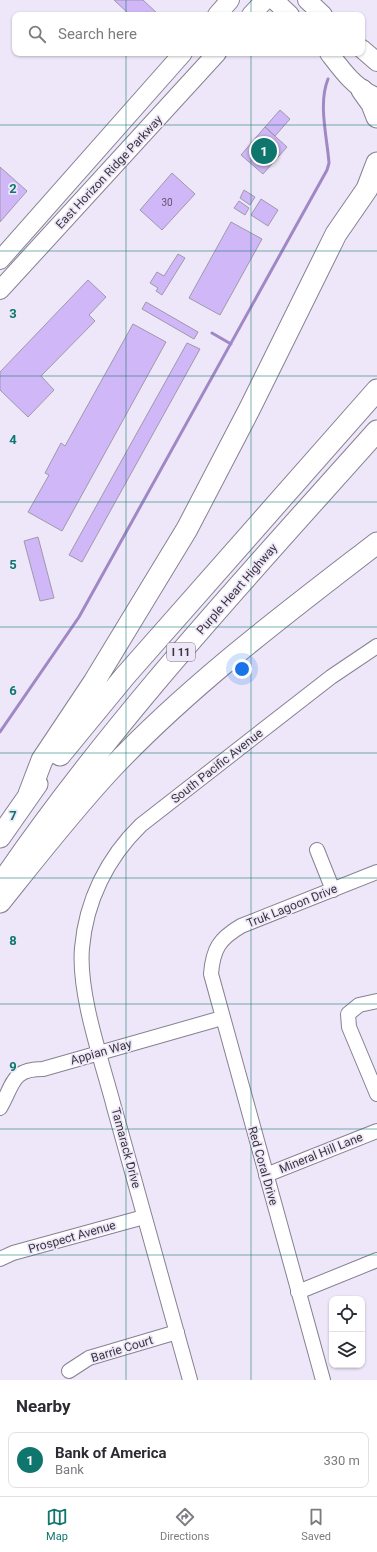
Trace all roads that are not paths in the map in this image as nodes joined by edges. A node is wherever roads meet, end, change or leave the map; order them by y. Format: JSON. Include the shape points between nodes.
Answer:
{"nodes":[{"id":1,"x":230,"y":0,"type":"edge"},
{"id":2,"x":265,"y":0,"type":"edge"},
{"id":3,"x":274,"y":0,"type":"edge"},
{"id":4,"x":307,"y":0,"type":"edge"},
{"id":5,"x":220,"y":12,"type":"edge"},
{"id":6,"x":254,"y":12,"type":"edge"},
{"id":7,"x":287,"y":12,"type":"edge"},
{"id":8,"x":320,"y":12,"type":"edge"},
{"id":9,"x":365,"y":52,"type":"edge"},
{"id":10,"x":180,"y":56,"type":"edge"},
{"id":11,"x":214,"y":56,"type":"edge"},
{"id":12,"x":331,"y":56,"type":"edge"},
{"id":13,"x":377,"y":62,"type":"edge"},
{"id":14,"x":369,"y":94,"type":"edge"},
{"id":15,"x":377,"y":117,"type":"edge"},
{"id":16,"x":377,"y":163,"type":"edge"},
{"id":17,"x":372,"y":184,"type":"edge"},
{"id":18,"x":59,"y":195,"type":"junction"},
{"id":19,"x":75,"y":208,"type":"junction"},
{"id":20,"x":0,"y":260,"type":"edge"},
{"id":21,"x":0,"y":290,"type":"edge"},
{"id":22,"x":377,"y":390,"type":"edge"},
{"id":23,"x":377,"y":431,"type":"edge"},
{"id":24,"x":377,"y":543,"type":"edge"},
{"id":25,"x":377,"y":647,"type":"edge"},
{"id":26,"x":29,"y":794,"type":"junction"},
{"id":27,"x":0,"y":837,"type":"edge"},
{"id":28,"x":317,"y":850,"type":"dead end"},
{"id":29,"x":377,"y":872,"type":"edge"},
{"id":30,"x":0,"y":885,"type":"edge"},
{"id":31,"x":333,"y":890,"type":"junction"},
{"id":32,"x":0,"y":902,"type":"edge"},
{"id":33,"x":88,"y":913,"type":"joint"},
{"id":34,"x":215,"y":950,"type":"joint"},
{"id":35,"x":377,"y":1001,"type":"edge"},
{"id":36,"x":222,"y":1018,"type":"junction"},
{"id":37,"x":99,"y":1052,"type":"junction"},
{"id":38,"x":377,"y":1094,"type":"edge"},
{"id":39,"x":0,"y":1108,"type":"edge"},
{"id":40,"x":377,"y":1131,"type":"edge"},
{"id":41,"x":266,"y":1175,"type":"junction"},
{"id":42,"x":144,"y":1216,"type":"junction"},
{"id":43,"x":0,"y":1259,"type":"edge"},
{"id":44,"x":377,"y":1260,"type":"edge"},
{"id":45,"x":298,"y":1292,"type":"junction"},
{"id":46,"x":177,"y":1332,"type":"junction"},
{"id":47,"x":69,"y":1371,"type":"dead end"},
{"id":48,"x":190,"y":1380,"type":"edge"},
{"id":49,"x":323,"y":1380,"type":"edge"}],
"edges":[{"from":1,"to":5,"type":"main road"},
{"from":2,"to":6,"type":"main road"},
{"from":3,"to":7,"type":"main road"},
{"from":4,"to":8,"type":"main road"},
{"from":9,"to":13,"type":"main road"},
{"from":10,"to":18,"type":"main road","name":"East Horizon Ridge Parkway"},
{"from":11,"to":19,"type":"main road","name":"East Horizon Ridge Parkway"},
{"from":12,"to":14,"type":"main road","via":[[344,74]]},
{"from":14,"to":15,"type":"highway"},
{"from":16,"to":17,"type":"highway"},
{"from":17,"to":26,"type":"highway","via":[[336,234],[187,529],[98,676],[42,760]]},
{"from":18,"to":19,"type":"main road"},
{"from":18,"to":20,"type":"main road","name":"East Horizon Ridge Parkway"},
{"from":19,"to":21,"type":"main road","name":"East Horizon Ridge Parkway"},
{"from":22,"to":26,"type":"highway","number":"I 11","via":[[125,676]]},
{"from":23,"to":30,"type":"highway","name":"Purple Heart Highway","number":"I 11","via":[[141,697]]},
{"from":24,"to":32,"type":"highway","via":[[231,659],[162,719],[111,769]]},
{"from":25,"to":33,"type":"street","name":"South Pacific Avenue","via":[[331,676],[141,825],[104,872]]},
{"from":26,"to":27,"type":"highway","number":"I 11"},
{"from":28,"to":31,"type":"street"},
{"from":29,"to":31,"type":"street","name":"Truk Lagoon Drive"},
{"from":31,"to":34,"type":"street","name":"Truk Lagoon Drive","via":[[241,926],[228,934]]},
{"from":33,"to":37,"type":"street","name":"Tamarack Drive","via":[[82,948],[83,985]]},
{"from":34,"to":36,"type":"street","name":"Red Coral Drive","via":[[211,974]]},
{"from":35,"to":38,"type":"street","via":[[359,1005],[348,1014],[349,1027]]},
{"from":36,"to":37,"type":"street","name":"Appian Way"},
{"from":36,"to":41,"type":"street","name":"Red Coral Drive"},
{"from":37,"to":39,"type":"street","name":"Appian Way","via":[[44,1069],[21,1072],[14,1080]]},
{"from":37,"to":42,"type":"street","name":"Tamarack Drive"},
{"from":40,"to":41,"type":"street","name":"Mineral Hill Lane"},
{"from":41,"to":45,"type":"street","name":"Red Coral Drive"},
{"from":42,"to":43,"type":"street","name":"Prospect Avenue","via":[[13,1253]]},
{"from":42,"to":46,"type":"street","name":"Tamarack Drive"},
{"from":44,"to":45,"type":"street"},
{"from":45,"to":49,"type":"street","name":"Red Coral Drive"},
{"from":46,"to":47,"type":"street","name":"Barrie Court","via":[[89,1358]]},
{"from":46,"to":48,"type":"street","name":"Tamarack Drive"}]}
